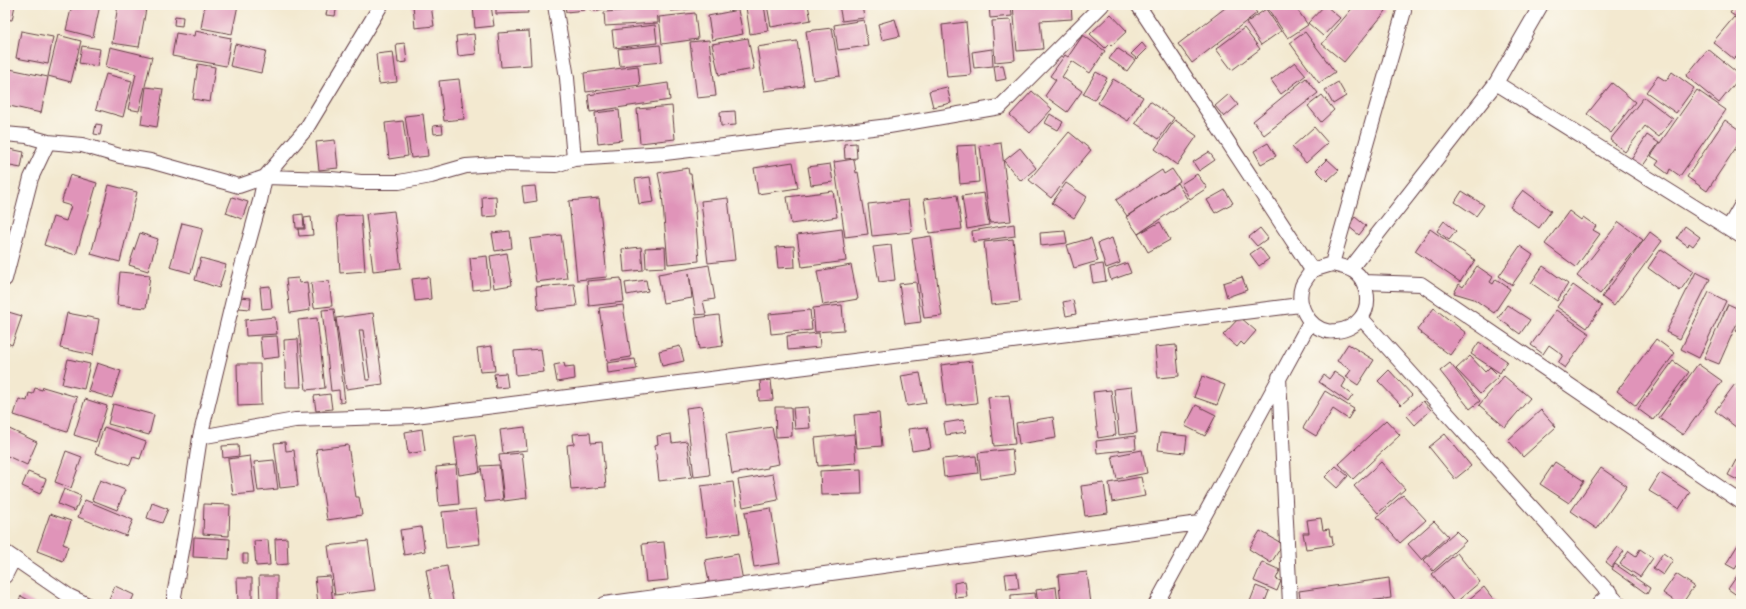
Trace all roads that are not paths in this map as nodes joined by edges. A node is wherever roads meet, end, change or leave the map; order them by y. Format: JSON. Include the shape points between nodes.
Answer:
{"nodes":[{"id":1,"x":381,"y":5,"type":"edge"},
{"id":2,"x":555,"y":5,"type":"edge"},
{"id":3,"x":1102,"y":5,"type":"edge"},
{"id":4,"x":1138,"y":5,"type":"edge"},
{"id":5,"x":1541,"y":5,"type":"edge"},
{"id":6,"x":1404,"y":7,"type":"edge"},
{"id":7,"x":1496,"y":83,"type":"junction"},
{"id":8,"x":5,"y":134,"type":"edge"},
{"id":9,"x":48,"y":142,"type":"junction"},
{"id":10,"x":574,"y":158,"type":"junction"},
{"id":11,"x":264,"y":177,"type":"junction"},
{"id":12,"x":1741,"y":206,"type":"edge"},
{"id":13,"x":1729,"y":227,"type":"junction"},
{"id":14,"x":1741,"y":236,"type":"edge"},
{"id":15,"x":1332,"y":264,"type":"junction"},
{"id":16,"x":1351,"y":268,"type":"junction"},
{"id":17,"x":1312,"y":270,"type":"junction"},
{"id":18,"x":5,"y":279,"type":"edge"},
{"id":19,"x":1364,"y":282,"type":"junction"},
{"id":20,"x":1300,"y":305,"type":"junction"},
{"id":21,"x":1362,"y":318,"type":"junction"},
{"id":22,"x":1310,"y":322,"type":"junction"},
{"id":23,"x":1279,"y":377,"type":"junction"},
{"id":24,"x":200,"y":437,"type":"junction"},
{"id":25,"x":1741,"y":502,"type":"edge"},
{"id":26,"x":1199,"y":523,"type":"junction"},
{"id":27,"x":9,"y":555,"type":"edge"},
{"id":28,"x":5,"y":576,"type":"edge"},
{"id":29,"x":1615,"y":599,"type":"edge"},
{"id":30,"x":86,"y":604,"type":"edge"},
{"id":31,"x":174,"y":604,"type":"edge"},
{"id":32,"x":604,"y":604,"type":"edge"},
{"id":33,"x":1156,"y":604,"type":"edge"},
{"id":34,"x":1290,"y":604,"type":"edge"},
{"id":35,"x":1599,"y":604,"type":"edge"}],
"edges":[{"from":1,"to":11,"type":"street","via":[[306,129]]},
{"from":2,"to":10,"type":"street","via":[[567,78]]},
{"from":3,"to":10,"type":"street","via":[[1000,107],[890,126],[665,153]]},
{"from":4,"to":17,"type":"street"},
{"from":5,"to":7,"type":"street"},
{"from":6,"to":15,"type":"street"},
{"from":7,"to":13,"type":"street"},
{"from":7,"to":16,"type":"street"},
{"from":8,"to":9,"type":"street","via":[[27,136]]},
{"from":9,"to":11,"type":"street","via":[[82,145],[239,186]]},
{"from":9,"to":18,"type":"street","via":[[31,178]]},
{"from":10,"to":11,"type":"street","via":[[556,165],[466,166],[399,182]]},
{"from":11,"to":24,"type":"street"},
{"from":12,"to":13,"type":"street"},
{"from":13,"to":14,"type":"street"},
{"from":15,"to":16,"type":"street"},
{"from":15,"to":17,"type":"street"},
{"from":16,"to":19,"type":"street"},
{"from":17,"to":20,"type":"street","via":[[1302,286]]},
{"from":19,"to":21,"type":"street","via":[[1368,300]]},
{"from":19,"to":25,"type":"street","via":[[1421,284]]},
{"from":20,"to":22,"type":"street"},
{"from":20,"to":24,"type":"street","via":[[415,416],[295,420]]},
{"from":21,"to":22,"type":"street","via":[[1346,330],[1327,331]]},
{"from":21,"to":29,"type":"street"},
{"from":22,"to":23,"type":"street"},
{"from":23,"to":26,"type":"street"},
{"from":23,"to":34,"type":"street"},
{"from":24,"to":31,"type":"street"},
{"from":26,"to":32,"type":"street"},
{"from":26,"to":33,"type":"street"},
{"from":27,"to":28,"type":"street"},
{"from":27,"to":30,"type":"street","via":[[69,596]]},
{"from":29,"to":35,"type":"street"}]}
